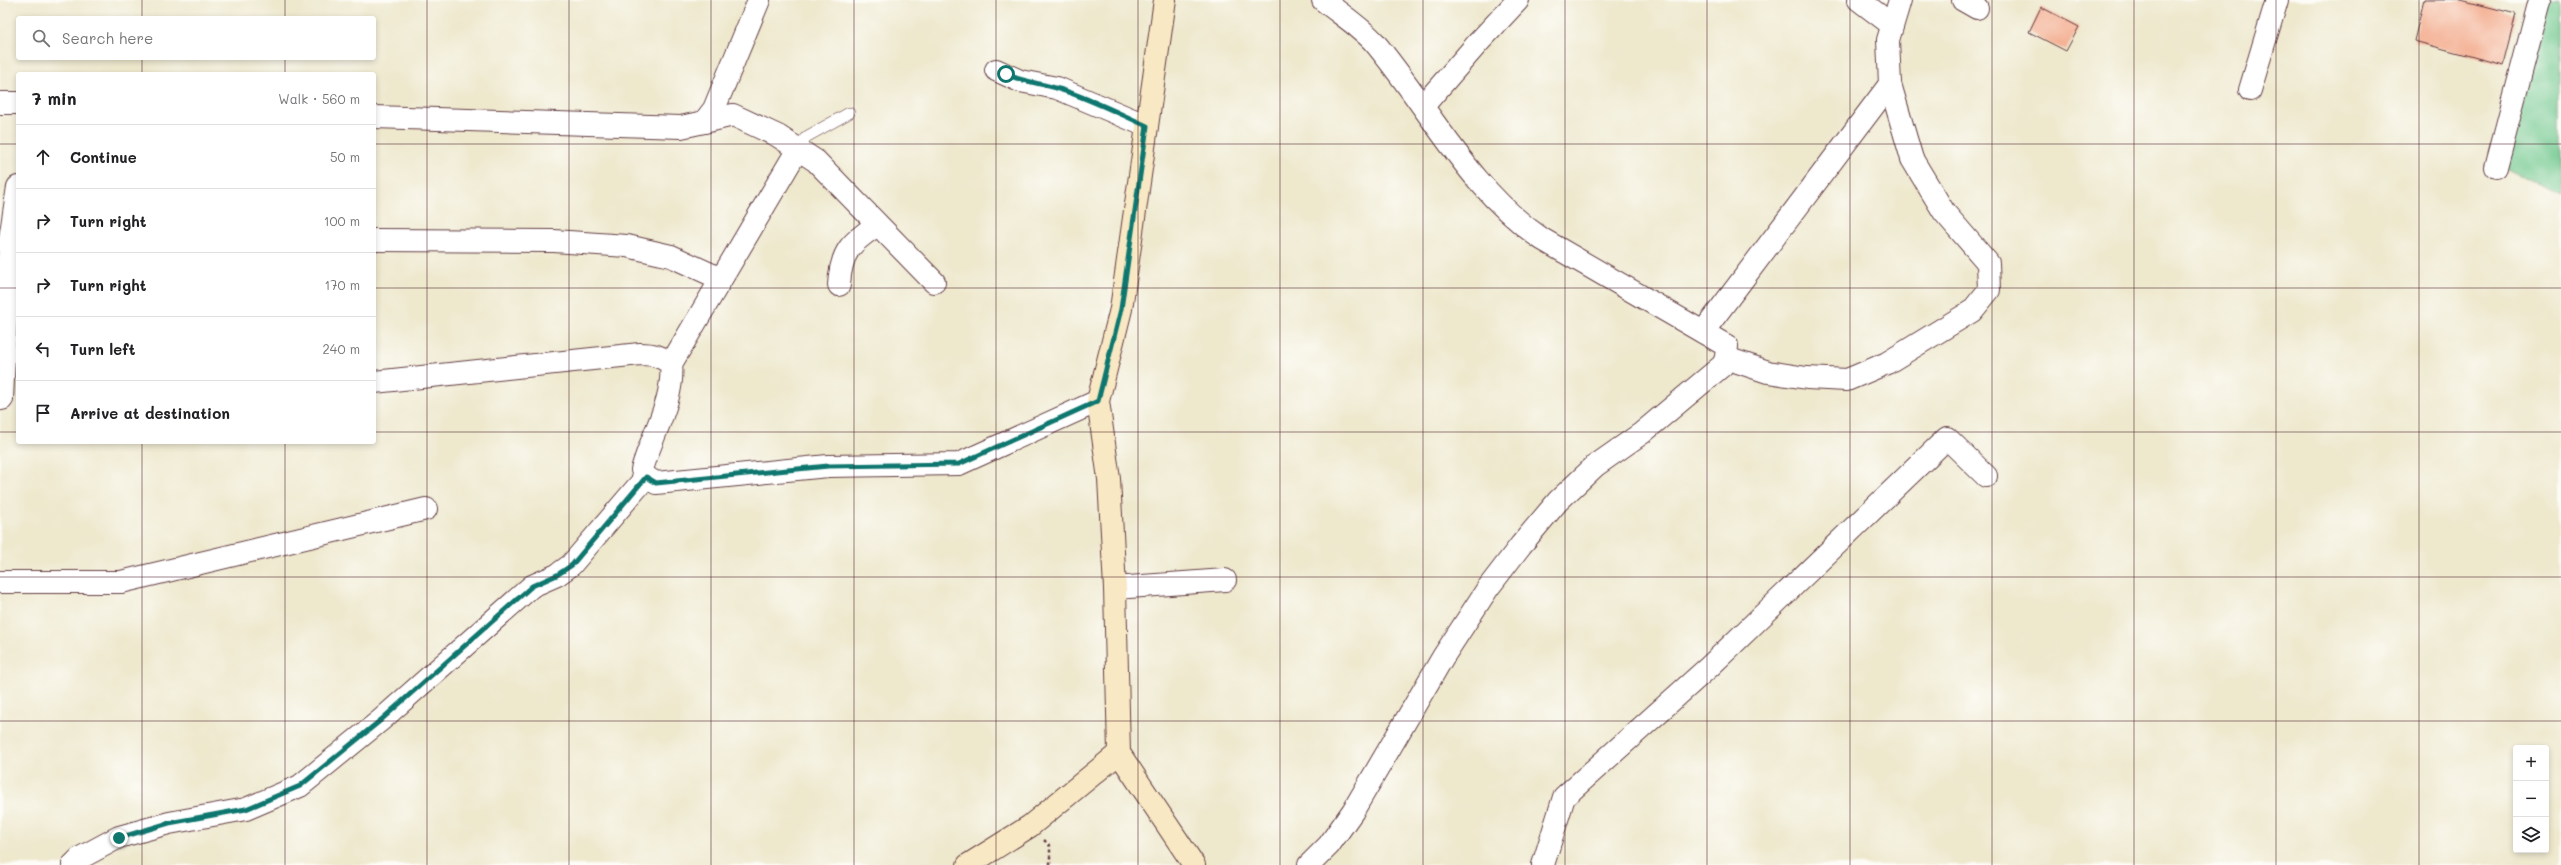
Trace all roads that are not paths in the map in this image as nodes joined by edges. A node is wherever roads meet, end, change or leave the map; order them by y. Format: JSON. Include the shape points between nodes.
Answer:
{"nodes":[{"id":1,"x":758,"y":0,"type":"edge"},
{"id":2,"x":1165,"y":0,"type":"edge"},
{"id":3,"x":1323,"y":0,"type":"edge"},
{"id":4,"x":1518,"y":0,"type":"edge"},
{"id":5,"x":1859,"y":0,"type":"edge"},
{"id":6,"x":1900,"y":0,"type":"edge"},
{"id":7,"x":2277,"y":0,"type":"edge"},
{"id":8,"x":2540,"y":0,"type":"edge"},
{"id":9,"x":1892,"y":25,"type":"junction"},
{"id":10,"x":996,"y":70,"type":"dead end"},
{"id":11,"x":1890,"y":84,"type":"junction"},
{"id":12,"x":2250,"y":90,"type":"dead end"},
{"id":13,"x":0,"y":103,"type":"edge"},
{"id":14,"x":16,"y":103,"type":"edge"},
{"id":15,"x":1423,"y":106,"type":"junction"},
{"id":16,"x":849,"y":113,"type":"dead end"},
{"id":17,"x":376,"y":117,"type":"edge"},
{"id":18,"x":704,"y":122,"type":"junction"},
{"id":19,"x":1147,"y":126,"type":"junction"},
{"id":20,"x":798,"y":149,"type":"junction"},
{"id":21,"x":2496,"y":167,"type":"dead end"},
{"id":22,"x":16,"y":198,"type":"edge"},
{"id":23,"x":877,"y":225,"type":"junction"},
{"id":24,"x":9,"y":238,"type":"edge"},
{"id":25,"x":376,"y":240,"type":"edge"},
{"id":26,"x":721,"y":279,"type":"junction"},
{"id":27,"x":934,"y":282,"type":"dead end"},
{"id":28,"x":839,"y":285,"type":"dead end"},
{"id":29,"x":1703,"y":332,"type":"junction"},
{"id":30,"x":1726,"y":358,"type":"junction"},
{"id":31,"x":672,"y":364,"type":"junction"},
{"id":32,"x":376,"y":382,"type":"edge"},
{"id":33,"x":6,"y":399,"type":"edge"},
{"id":34,"x":1098,"y":401,"type":"junction"},
{"id":35,"x":1986,"y":476,"type":"dead end"},
{"id":36,"x":646,"y":477,"type":"junction"},
{"id":37,"x":426,"y":509,"type":"dead end"},
{"id":38,"x":1226,"y":580,"type":"dead end"},
{"id":39,"x":0,"y":582,"type":"edge"},
{"id":40,"x":1116,"y":588,"type":"junction"},
{"id":41,"x":1119,"y":753,"type":"junction"},
{"id":42,"x":73,"y":865,"type":"edge"},
{"id":43,"x":968,"y":865,"type":"edge"},
{"id":44,"x":1194,"y":865,"type":"edge"},
{"id":45,"x":1309,"y":865,"type":"edge"},
{"id":46,"x":1543,"y":865,"type":"edge"}],
"edges":[{"from":1,"to":18,"type":"street","via":[[714,109]]},
{"from":2,"to":19,"type":"street"},
{"from":3,"to":15,"type":"street","via":[[1374,42]]},
{"from":4,"to":15,"type":"street"},
{"from":5,"to":9,"type":"street"},
{"from":6,"to":9,"type":"street"},
{"from":7,"to":12,"type":"street"},
{"from":8,"to":21,"type":"street"},
{"from":9,"to":11,"type":"street","via":[[1888,40]]},
{"from":10,"to":19,"type":"street","via":[[1020,81],[1064,90]]},
{"from":11,"to":29,"type":"street"},
{"from":11,"to":30,"type":"street","via":[[1912,159],[1944,212],[1988,263],[1988,290],[1972,311],[1887,363],[1847,380],[1807,378],[1768,372]]},
{"from":13,"to":14,"type":"street"},
{"from":15,"to":29,"type":"street","via":[[1481,186],[1517,222]]},
{"from":16,"to":20,"type":"lane","via":[[806,136]]},
{"from":17,"to":18,"type":"street","via":[[681,127]]},
{"from":18,"to":20,"type":"street","via":[[733,115],[778,136]]},
{"from":19,"to":34,"type":"street","via":[[1121,309]]},
{"from":20,"to":23,"type":"street","via":[[816,161]]},
{"from":20,"to":26,"type":"street"},
{"from":22,"to":24,"type":"street"},
{"from":23,"to":27,"type":"street"},
{"from":23,"to":28,"type":"street","via":[[857,239],[846,251],[840,266]]},
{"from":24,"to":33,"type":"street"},
{"from":25,"to":26,"type":"street","via":[[554,241],[627,246],[671,256]]},
{"from":26,"to":31,"type":"street"},
{"from":29,"to":30,"type":"street","via":[[1727,346]]},
{"from":30,"to":45,"type":"street","via":[[1722,365],[1642,433],[1595,466],[1558,501],[1488,588],[1443,657],[1352,811],[1329,845]]},
{"from":31,"to":32,"type":"street","via":[[653,354],[640,354]]},
{"from":31,"to":36,"type":"street","via":[[667,398],[642,470]]},
{"from":34,"to":36,"type":"street","via":[[959,464],[828,466],[656,483]]},
{"from":34,"to":40,"type":"street","via":[[1109,479]]},
{"from":35,"to":46,"type":"street","via":[[1947,438],[1709,668],[1564,797]]},
{"from":36,"to":42,"type":"street","via":[[572,565],[532,586],[381,720],[300,786],[246,809],[169,823],[119,838],[80,858]]},
{"from":37,"to":39,"type":"street","via":[[121,582]]},
{"from":38,"to":40,"type":"street"},
{"from":40,"to":41,"type":"street"},
{"from":41,"to":43,"type":"street","via":[[1030,826]]},
{"from":41,"to":44,"type":"street"}]}
